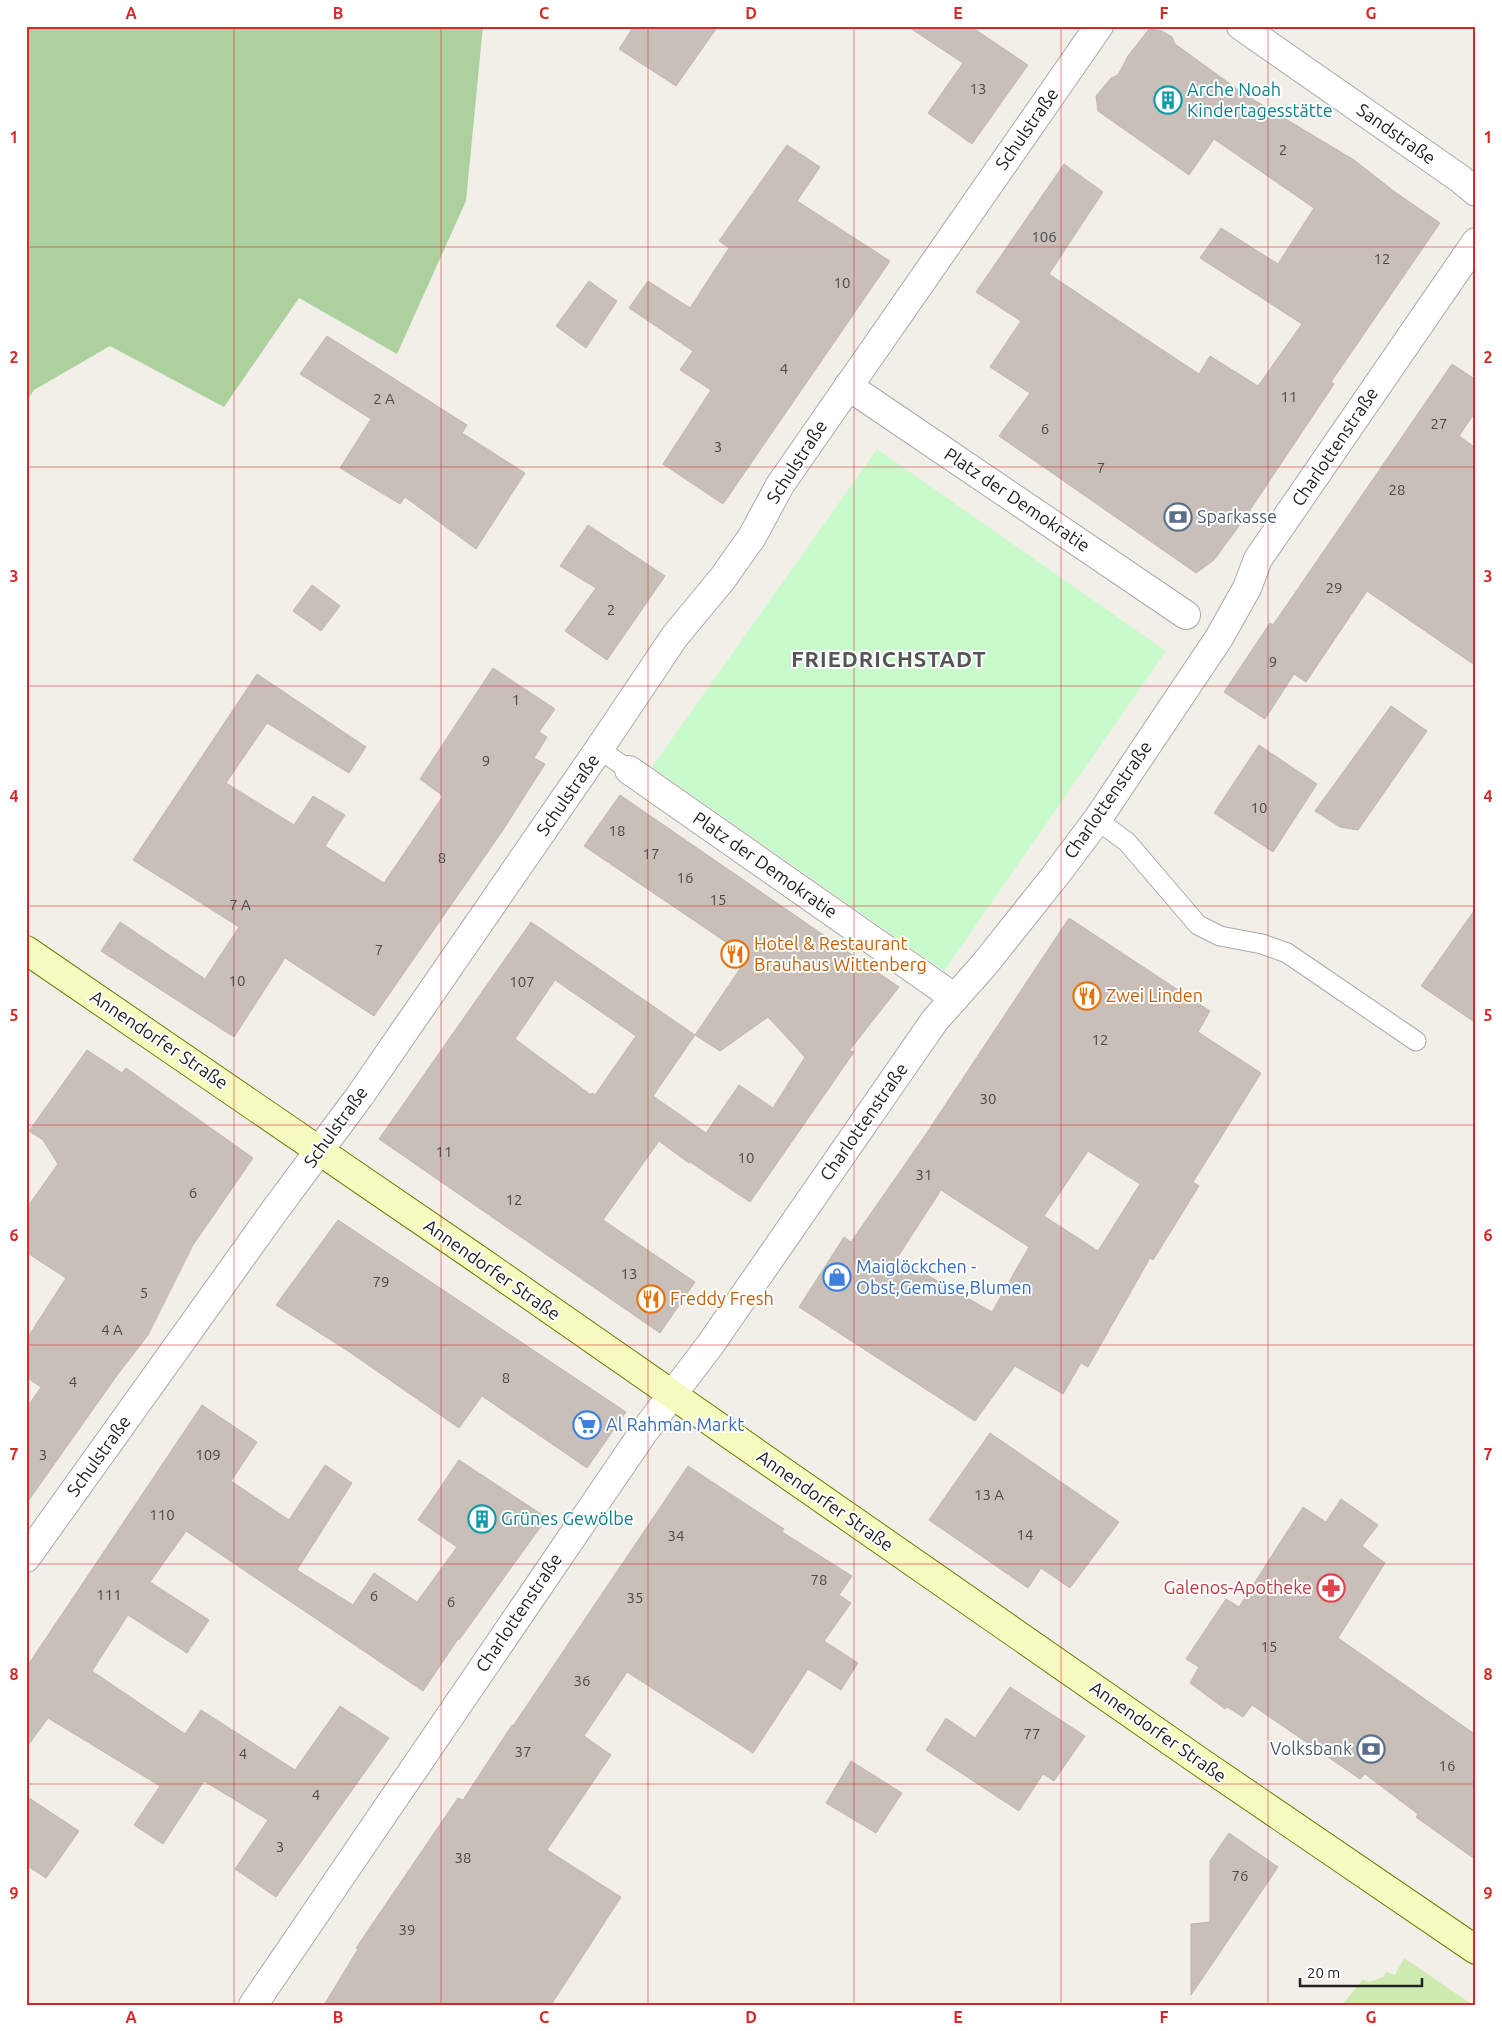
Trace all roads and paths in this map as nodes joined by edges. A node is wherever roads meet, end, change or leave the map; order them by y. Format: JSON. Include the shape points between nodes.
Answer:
{"nodes":[{"id":1,"x":1100,"y":26,"type":"edge"},
{"id":2,"x":1242,"y":26,"type":"edge"},
{"id":3,"x":1476,"y":192,"type":"edge"},
{"id":4,"x":1476,"y":242,"type":"edge"},
{"id":5,"x":848,"y":386,"type":"junction"},
{"id":6,"x":1186,"y":615,"type":"dead end"},
{"id":7,"x":599,"y":749,"type":"junction"},
{"id":8,"x":629,"y":770,"type":"joint"},
{"id":9,"x":1096,"y":820,"type":"junction"},
{"id":10,"x":26,"y":950,"type":"edge"},
{"id":11,"x":954,"y":998,"type":"junction"},
{"id":12,"x":1416,"y":1041,"type":"dead end"},
{"id":13,"x":319,"y":1151,"type":"junction"},
{"id":14,"x":671,"y":1395,"type":"junction"},
{"id":15,"x":26,"y":1558,"type":"edge"},
{"id":16,"x":1476,"y":1950,"type":"edge"},
{"id":17,"x":253,"y":2005,"type":"edge"}],
"edges":[{"from":1,"to":5,"type":"street","name":"Schulstraße"},
{"from":2,"to":3,"type":"street","name":"Sandstraße"},
{"from":4,"to":9,"type":"street","name":"Charlottenstraße","via":[[1258,559],[1247,588],[1219,638]]},
{"from":5,"to":6,"type":"street","name":"Platz der Demokratie"},
{"from":5,"to":7,"type":"street","name":"Schulstraße","via":[[780,485],[752,537],[724,578],[675,636]]},
{"from":7,"to":8,"type":"lane","name":"Platz der Demokratie"},
{"from":7,"to":13,"type":"street","name":"Schulstraße"},
{"from":8,"to":11,"type":"street","name":"Platz der Demokratie"},
{"from":9,"to":11,"type":"street","name":"Charlottenstraße","via":[[1049,884]]},
{"from":9,"to":12,"type":"lane","via":[[1127,842],[1198,924],[1220,936],[1262,944],[1287,953]]},
{"from":10,"to":13,"type":"main road","name":"Annendorfer Straße"},
{"from":11,"to":14,"type":"street","name":"Charlottenstraße","via":[[935,1020],[710,1345]]},
{"from":13,"to":14,"type":"main road","name":"Annendorfer Straße"},
{"from":13,"to":15,"type":"street","name":"Schulstraße"},
{"from":14,"to":16,"type":"main road","name":"Annendorfer Straße"},
{"from":14,"to":17,"type":"street","name":"Charlottenstraße"}]}
